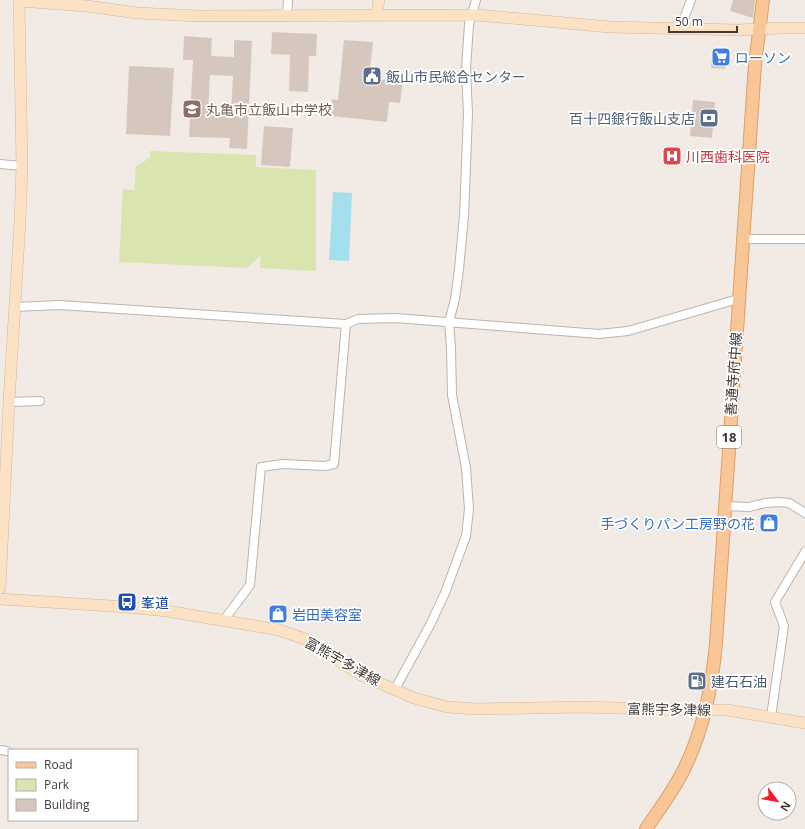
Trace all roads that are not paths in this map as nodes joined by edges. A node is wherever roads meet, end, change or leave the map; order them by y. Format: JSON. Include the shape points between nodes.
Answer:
{"nodes":[{"id":1,"x":288,"y":0,"type":"edge"},
{"id":2,"x":379,"y":0,"type":"edge"},
{"id":3,"x":476,"y":0,"type":"edge"},
{"id":4,"x":691,"y":0,"type":"edge"},
{"id":5,"x":763,"y":0,"type":"edge"},
{"id":6,"x":19,"y":1,"type":"edge"},
{"id":7,"x":377,"y":14,"type":"junction"},
{"id":8,"x":287,"y":15,"type":"junction"},
{"id":9,"x":471,"y":15,"type":"junction"},
{"id":10,"x":805,"y":28,"type":"edge"},
{"id":11,"x":682,"y":29,"type":"junction"},
{"id":12,"x":759,"y":29,"type":"junction"},
{"id":13,"x":0,"y":164,"type":"edge"},
{"id":14,"x":22,"y":166,"type":"junction"},
{"id":15,"x":805,"y":238,"type":"edge"},
{"id":16,"x":742,"y":239,"type":"junction"},
{"id":17,"x":738,"y":298,"type":"junction"},
{"id":18,"x":14,"y":307,"type":"junction"},
{"id":19,"x":449,"y":322,"type":"junction"},
{"id":20,"x":346,"y":324,"type":"junction"},
{"id":21,"x":40,"y":401,"type":"dead end"},
{"id":22,"x":9,"y":402,"type":"junction"},
{"id":23,"x":2,"y":498,"type":"edge"},
{"id":24,"x":725,"y":506,"type":"junction"},
{"id":25,"x":805,"y":513,"type":"edge"},
{"id":26,"x":805,"y":552,"type":"edge"},
{"id":27,"x":0,"y":588,"type":"edge"},
{"id":28,"x":0,"y":599,"type":"edge"},
{"id":29,"x":224,"y":620,"type":"junction"},
{"id":30,"x":395,"y":689,"type":"junction"},
{"id":31,"x":706,"y":710,"type":"junction"},
{"id":32,"x":771,"y":717,"type":"junction"},
{"id":33,"x":805,"y":723,"type":"edge"},
{"id":34,"x":646,"y":829,"type":"edge"}],
"edges":[{"from":1,"to":8,"type":"street"},
{"from":2,"to":7,"type":"street"},
{"from":3,"to":9,"type":"street"},
{"from":4,"to":11,"type":"street"},
{"from":5,"to":12,"type":"main road","name":"善通寺府中線","number":"18"},
{"from":6,"to":8,"type":"street","via":[[137,13],[199,16]]},
{"from":6,"to":14,"type":"street"},
{"from":7,"to":8,"type":"street"},
{"from":7,"to":9,"type":"street"},
{"from":9,"to":11,"type":"street","via":[[610,27]]},
{"from":9,"to":19,"type":"street","via":[[466,69],[468,114],[464,216],[456,292]]},
{"from":10,"to":12,"type":"street"},
{"from":11,"to":12,"type":"street"},
{"from":12,"to":16,"type":"main road","name":"善通寺府中線","number":"18"},
{"from":13,"to":14,"type":"street"},
{"from":14,"to":18,"type":"street"},
{"from":15,"to":16,"type":"street"},
{"from":16,"to":17,"type":"main road","name":"善通寺府中線","number":"18"},
{"from":17,"to":19,"type":"street","via":[[628,331],[599,334]]},
{"from":17,"to":24,"type":"main road","name":"善通寺府中線","number":"18"},
{"from":18,"to":20,"type":"street","via":[[59,305]]},
{"from":18,"to":22,"type":"street"},
{"from":19,"to":20,"type":"street","via":[[395,318],[358,319]]},
{"from":19,"to":30,"type":"street","via":[[452,395],[466,468],[469,509],[466,536],[430,625]]},
{"from":20,"to":29,"type":"street","via":[[334,464],[283,464],[261,467],[250,585]]},
{"from":21,"to":22,"type":"street"},
{"from":22,"to":23,"type":"street"},
{"from":23,"to":27,"type":"street"},
{"from":24,"to":25,"type":"street","via":[[749,507],[779,502],[789,503]]},
{"from":24,"to":31,"type":"main road","name":"善通寺府中線","number":"18","via":[[714,663]]},
{"from":26,"to":32,"type":"street","via":[[775,602],[784,626]]},
{"from":28,"to":29,"type":"street","name":"富熊宇多津線","via":[[127,607]]},
{"from":29,"to":30,"type":"street","name":"富熊宇多津線","via":[[293,634],[322,649],[361,675]]},
{"from":30,"to":31,"type":"street","name":"富熊宇多津線","via":[[414,698],[447,707],[476,709],[582,707]]},
{"from":31,"to":32,"type":"street","name":"富熊宇多津線","via":[[727,710]]},
{"from":31,"to":34,"type":"main road","name":"善通寺府中線","number":"18","via":[[700,732],[681,775]]},
{"from":32,"to":33,"type":"street","name":"富熊宇多津線"}]}
